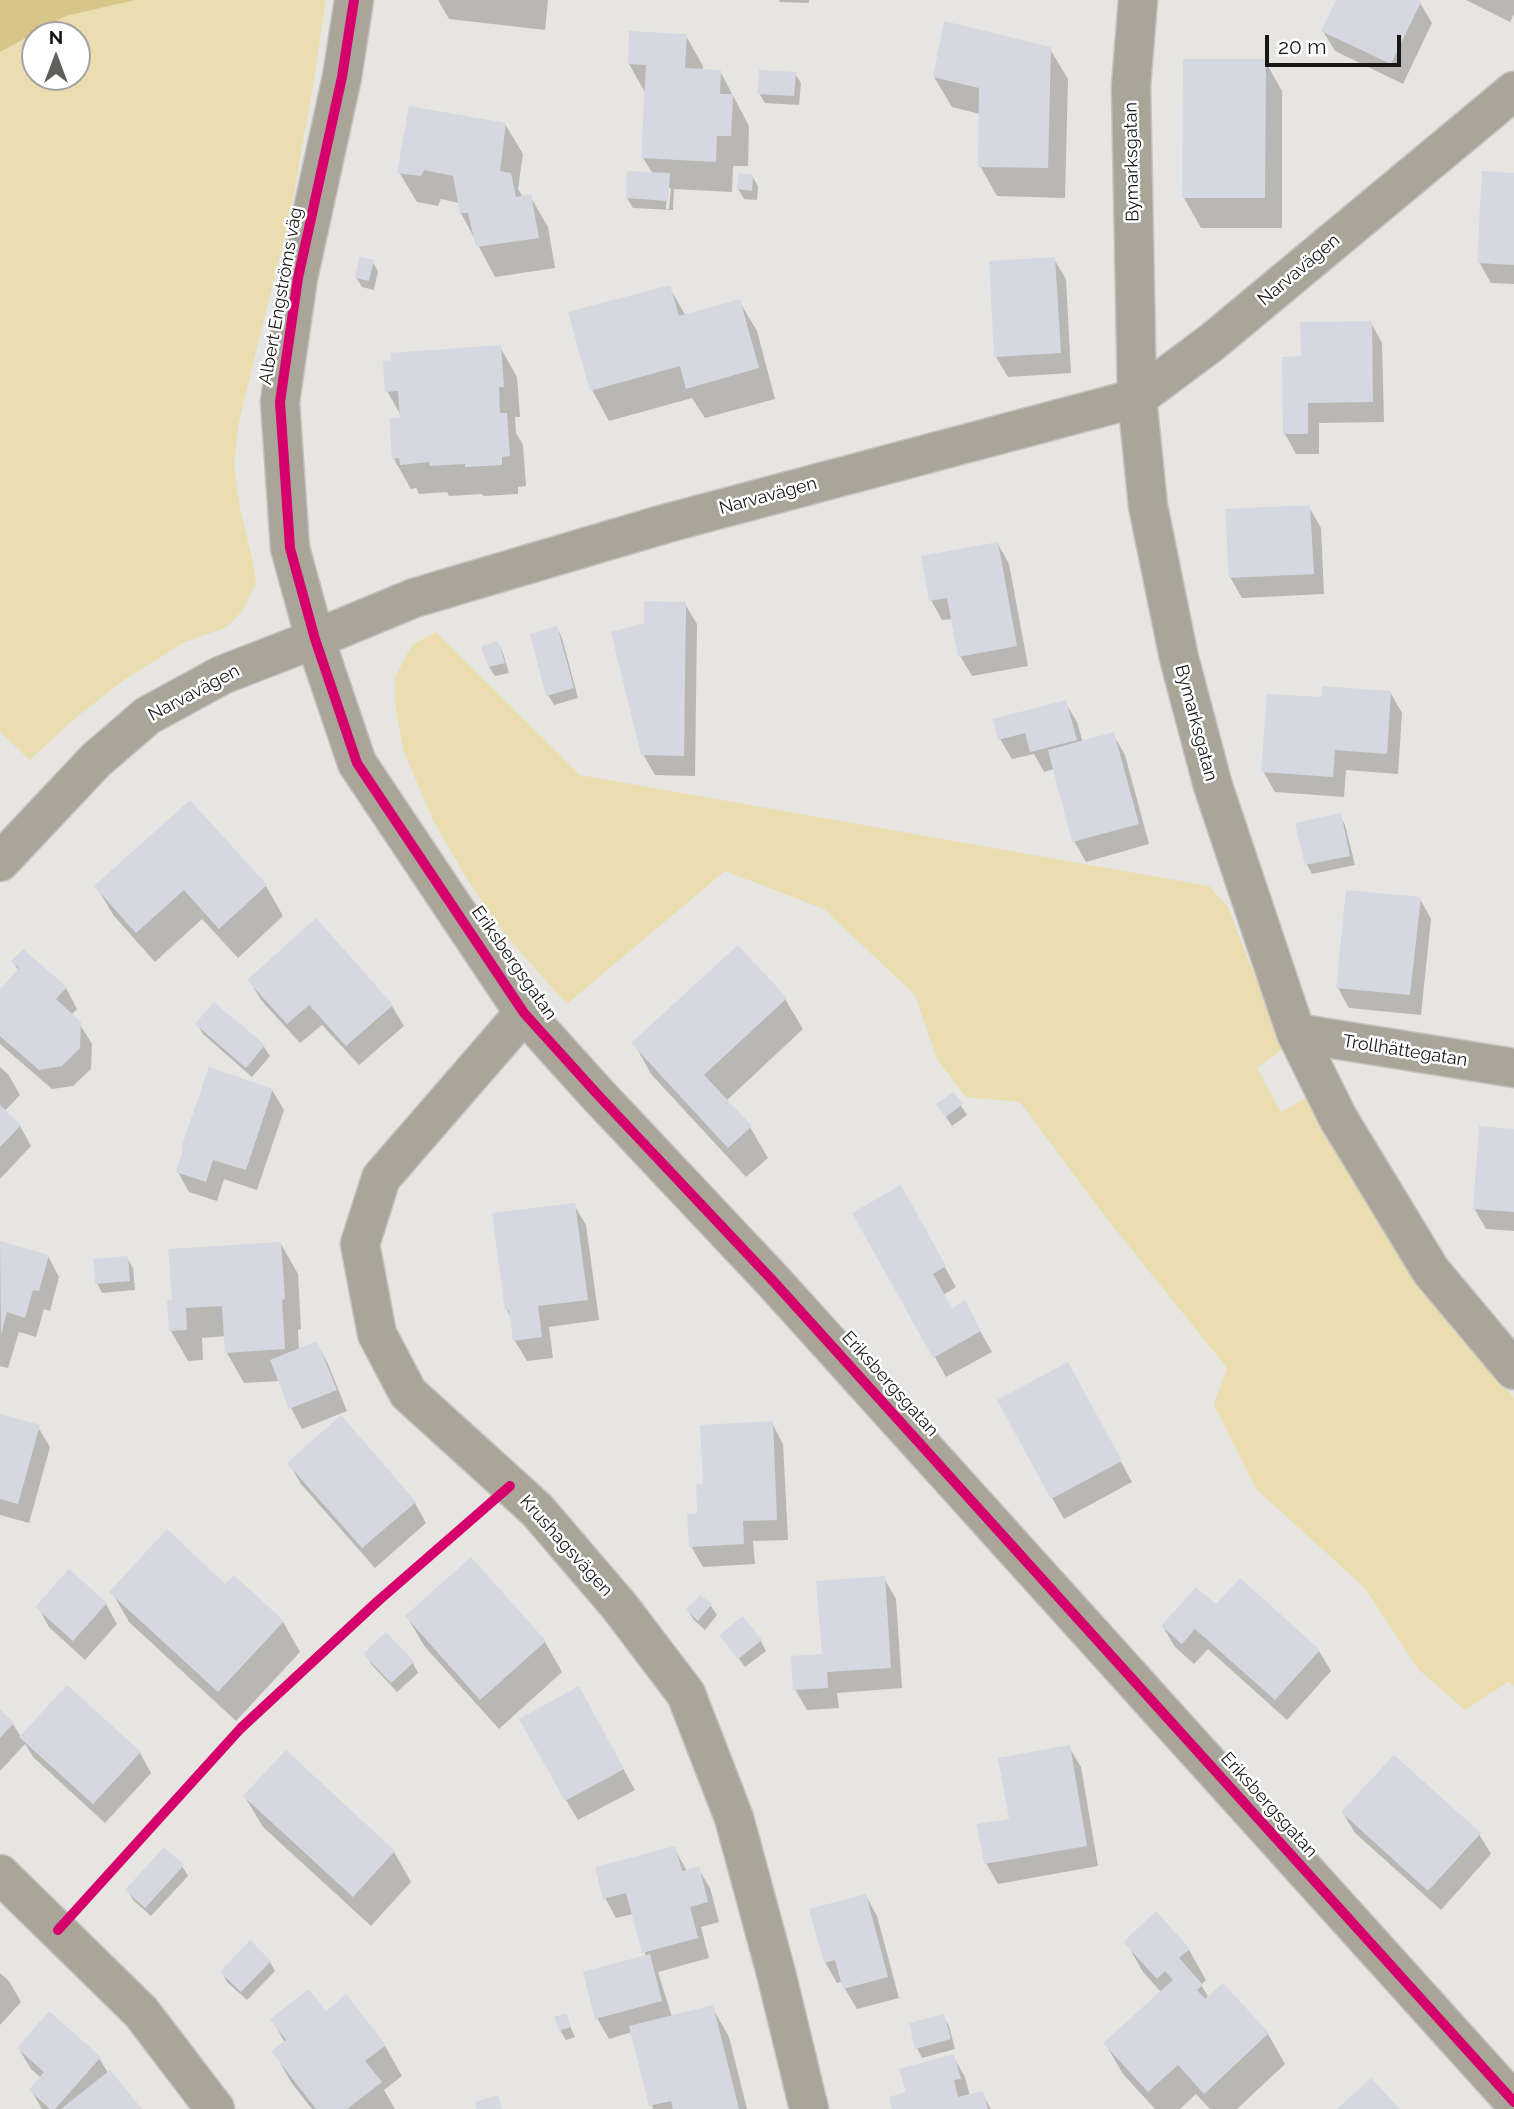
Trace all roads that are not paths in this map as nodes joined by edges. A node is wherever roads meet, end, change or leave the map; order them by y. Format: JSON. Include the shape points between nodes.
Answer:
{"nodes":[{"id":1,"x":354,"y":0,"type":"edge"},
{"id":2,"x":1138,"y":0,"type":"edge"},
{"id":3,"x":1514,"y":91,"type":"edge"},
{"id":4,"x":1137,"y":398,"type":"junction"},
{"id":5,"x":315,"y":639,"type":"junction"},
{"id":6,"x":0,"y":862,"type":"edge"},
{"id":7,"x":524,"y":1013,"type":"junction"},
{"id":8,"x":1296,"y":1033,"type":"junction"},
{"id":9,"x":1514,"y":1068,"type":"edge"},
{"id":10,"x":1514,"y":1370,"type":"edge"},
{"id":11,"x":0,"y":1874,"type":"edge"},
{"id":12,"x":1514,"y":2102,"type":"edge"},
{"id":13,"x":215,"y":2109,"type":"edge"},
{"id":14,"x":808,"y":2109,"type":"edge"}],
"edges":[{"from":1,"to":5,"type":"street","name":"Albert Engströms väg","via":[[298,278],[280,402],[290,548]]},
{"from":2,"to":4,"type":"street","name":"Bymarksgatan","via":[[1131,86]]},
{"from":3,"to":4,"type":"street","name":"Narvavägen","via":[[1211,344]]},
{"from":4,"to":5,"type":"street","name":"Narvavägen","via":[[624,535],[414,598]]},
{"from":4,"to":8,"type":"street","name":"Bymarksgatan","via":[[1147,506],[1179,658],[1213,786]]},
{"from":5,"to":6,"type":"street","name":"Narvavägen","via":[[222,675],[147,716],[96,760]]},
{"from":5,"to":7,"type":"street","name":"Eriksbergsgatan","via":[[357,762]]},
{"from":7,"to":12,"type":"street","name":"Eriksbergsgatan","via":[[784,1293]]},
{"from":7,"to":14,"type":"street","name":"Krushagsvägen","via":[[381,1178],[360,1244],[377,1334],[408,1393],[537,1510],[686,1694],[734,1818]]},
{"from":8,"to":9,"type":"street","name":"Trollhättegatan"},
{"from":8,"to":10,"type":"street","name":"Bymarksgatan","via":[[1338,1118],[1431,1271]]},
{"from":11,"to":13,"type":"street","via":[[141,2012]]}]}
